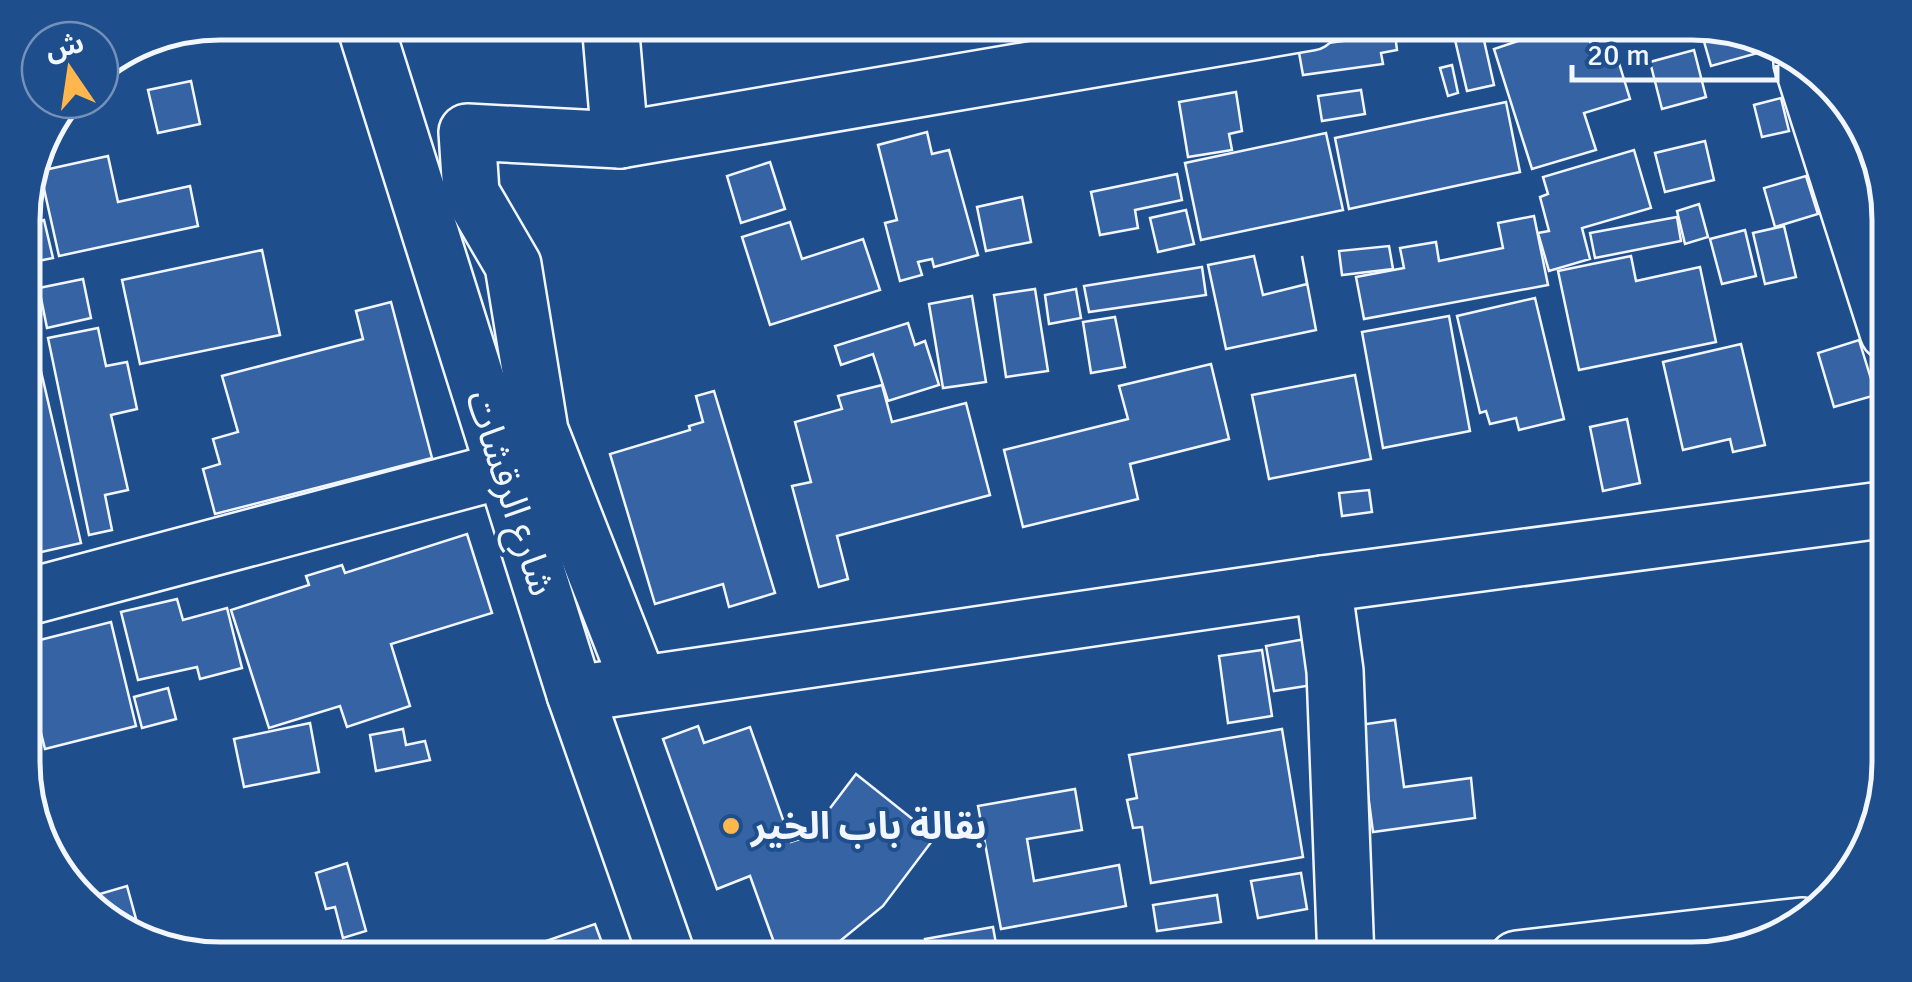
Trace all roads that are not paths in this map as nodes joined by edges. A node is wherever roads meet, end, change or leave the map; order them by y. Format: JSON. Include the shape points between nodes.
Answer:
{"nodes":[{"id":1,"x":370,"y":40,"type":"edge"},
{"id":2,"x":612,"y":40,"type":"edge"},
{"id":3,"x":1205,"y":40,"type":"edge"},
{"id":4,"x":1808,"y":83,"type":"edge"},
{"id":5,"x":620,"y":140,"type":"junction"},
{"id":6,"x":1872,"y":282,"type":"edge"},
{"id":7,"x":504,"y":470,"type":"junction"},
{"id":8,"x":1872,"y":511,"type":"edge"},
{"id":9,"x":1323,"y":584,"type":"junction"},
{"id":10,"x":40,"y":594,"type":"edge"},
{"id":11,"x":639,"y":682,"type":"junction"},
{"id":12,"x":575,"y":694,"type":"junction"},
{"id":13,"x":1750,"y":932,"type":"edge"},
{"id":14,"x":662,"y":942,"type":"edge"},
{"id":15,"x":1345,"y":942,"type":"edge"},
{"id":16,"x":1664,"y":942,"type":"edge"}],
"edges":[{"from":1,"to":7,"type":"street","name":"شارع الرقشات"},
{"from":2,"to":5,"type":"street"},
{"from":3,"to":5,"type":"street"},
{"from":4,"to":6,"type":"street"},
{"from":5,"to":11,"type":"street","via":[[467,132],[470,193],[513,264],[540,431]]},
{"from":7,"to":10,"type":"street"},
{"from":7,"to":12,"type":"street","name":"شارع الرقشات"},
{"from":8,"to":9,"type":"street"},
{"from":9,"to":11,"type":"street"},
{"from":9,"to":15,"type":"street","via":[[1335,671]]},
{"from":11,"to":12,"type":"street"},
{"from":12,"to":14,"type":"street","name":"شارع الرقشات"},
{"from":13,"to":16,"type":"street"}]}
